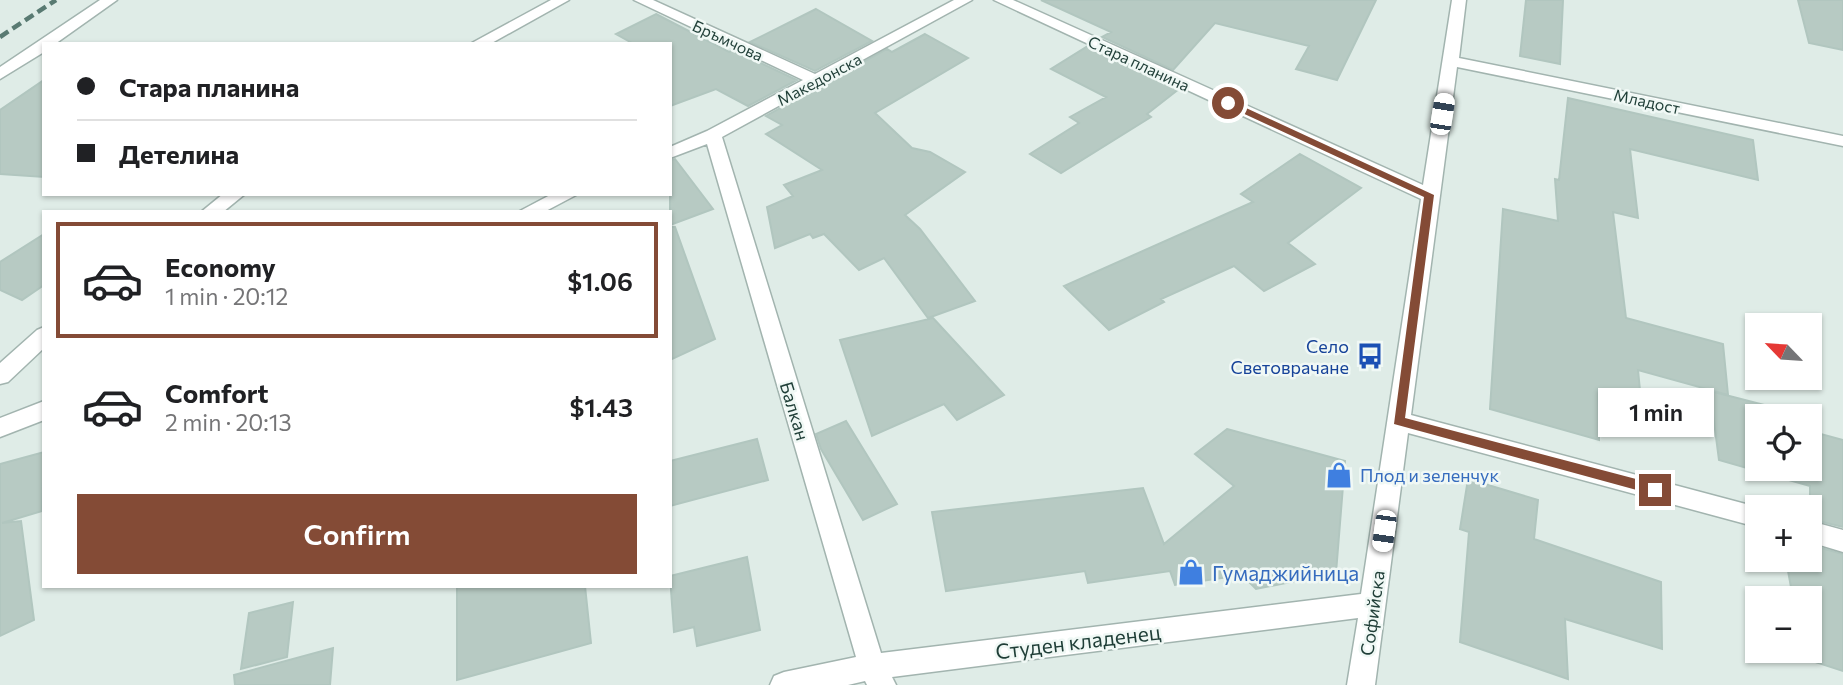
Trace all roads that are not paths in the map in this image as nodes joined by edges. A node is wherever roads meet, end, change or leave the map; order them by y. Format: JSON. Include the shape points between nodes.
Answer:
{"nodes":[{"id":1,"x":110,"y":0,"type":"edge"},
{"id":2,"x":562,"y":0,"type":"edge"},
{"id":3,"x":640,"y":0,"type":"edge"},
{"id":4,"x":965,"y":0,"type":"edge"},
{"id":5,"x":1001,"y":0,"type":"edge"},
{"id":6,"x":1459,"y":0,"type":"edge"},
{"id":7,"x":48,"y":42,"type":"edge"},
{"id":8,"x":482,"y":42,"type":"edge"},
{"id":9,"x":42,"y":46,"type":"edge"},
{"id":10,"x":1450,"y":61,"type":"junction"},
{"id":11,"x":0,"y":74,"type":"edge"},
{"id":12,"x":816,"y":80,"type":"junction"},
{"id":13,"x":713,"y":135,"type":"junction"},
{"id":14,"x":1843,"y":141,"type":"edge"},
{"id":15,"x":672,"y":152,"type":"edge"},
{"id":16,"x":1429,"y":195,"type":"junction"},
{"id":17,"x":233,"y":196,"type":"edge"},
{"id":18,"x":564,"y":196,"type":"edge"},
{"id":19,"x":213,"y":210,"type":"edge"},
{"id":20,"x":532,"y":210,"type":"edge"},
{"id":21,"x":42,"y":337,"type":"edge"},
{"id":22,"x":0,"y":376,"type":"edge"},
{"id":23,"x":42,"y":411,"type":"edge"},
{"id":24,"x":1398,"y":421,"type":"junction"},
{"id":25,"x":0,"y":428,"type":"edge"},
{"id":26,"x":1745,"y":514,"type":"edge"},
{"id":27,"x":1822,"y":535,"type":"edge"},
{"id":28,"x":1843,"y":541,"type":"edge"},
{"id":29,"x":1373,"y":604,"type":"junction"},
{"id":30,"x":877,"y":676,"type":"edge"},
{"id":31,"x":784,"y":685,"type":"edge"},
{"id":32,"x":1362,"y":685,"type":"edge"}],
"edges":[{"from":1,"to":7,"type":"street"},
{"from":2,"to":8,"type":"street"},
{"from":3,"to":12,"type":"street","name":"Бръмчова"},
{"from":4,"to":12,"type":"street","name":"Македонска"},
{"from":5,"to":16,"type":"street","name":"Стара планина"},
{"from":6,"to":10,"type":"street","name":"Софийска"},
{"from":9,"to":11,"type":"street"},
{"from":10,"to":14,"type":"street","name":"Младост"},
{"from":10,"to":16,"type":"street","name":"Софийска"},
{"from":12,"to":13,"type":"street","name":"Македонска"},
{"from":13,"to":15,"type":"street","name":"Македонска"},
{"from":13,"to":30,"type":"street","name":"Балкан"},
{"from":16,"to":24,"type":"street","name":"Софийска"},
{"from":17,"to":19,"type":"street"},
{"from":18,"to":20,"type":"street"},
{"from":21,"to":22,"type":"street"},
{"from":23,"to":25,"type":"street"},
{"from":24,"to":26,"type":"street"},
{"from":24,"to":29,"type":"street","name":"Софийска"},
{"from":27,"to":28,"type":"street"},
{"from":29,"to":30,"type":"street","name":"Студен кладенец"},
{"from":29,"to":32,"type":"street","name":"Софийска"},
{"from":30,"to":31,"type":"street","name":"Студен кладенец"}]}
